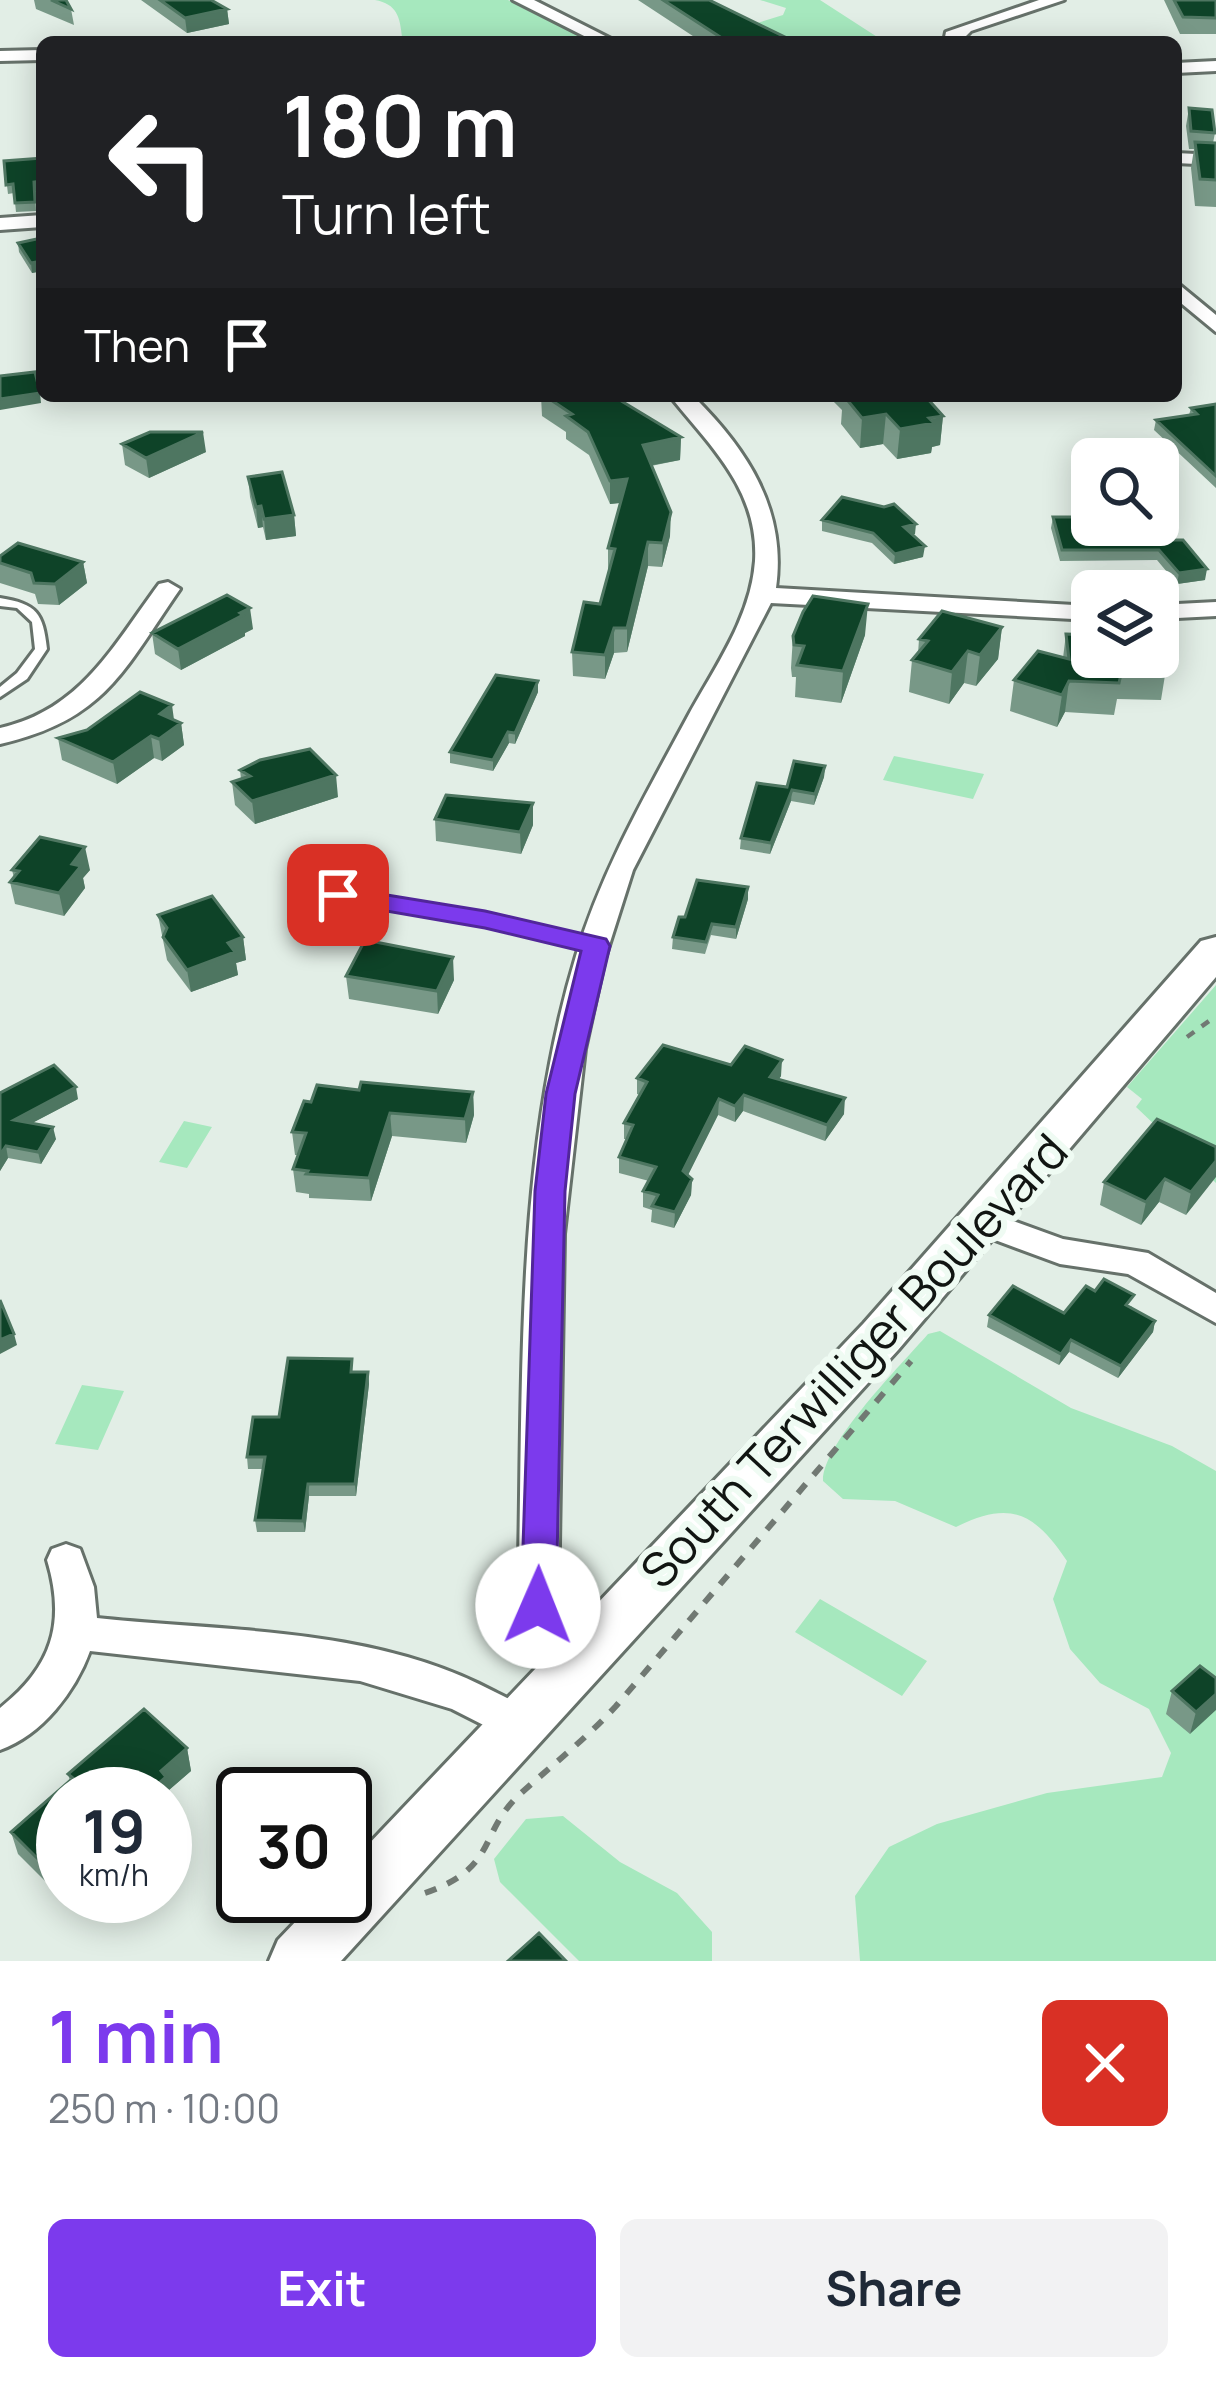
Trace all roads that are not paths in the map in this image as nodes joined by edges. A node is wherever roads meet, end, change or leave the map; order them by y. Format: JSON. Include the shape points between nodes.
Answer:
{"nodes":[{"id":1,"x":521,"y":0,"type":"edge"},
{"id":2,"x":1056,"y":0,"type":"edge"},
{"id":3,"x":596,"y":36,"type":"edge"},
{"id":4,"x":952,"y":36,"type":"edge"},
{"id":5,"x":36,"y":55,"type":"edge"},
{"id":6,"x":0,"y":56,"type":"edge"},
{"id":7,"x":1216,"y":66,"type":"edge"},
{"id":8,"x":1182,"y":68,"type":"edge"},
{"id":9,"x":1182,"y":158,"type":"edge"},
{"id":10,"x":1216,"y":160,"type":"edge"},
{"id":11,"x":35,"y":221,"type":"edge"},
{"id":12,"x":0,"y":224,"type":"edge"},
{"id":13,"x":1182,"y":294,"type":"edge"},
{"id":14,"x":1216,"y":326,"type":"edge"},
{"id":15,"x":686,"y":402,"type":"edge"},
{"id":16,"x":168,"y":589,"type":"dead end"},
{"id":17,"x":763,"y":595,"type":"junction"},
{"id":18,"x":0,"y":602,"type":"edge"},
{"id":19,"x":1216,"y":609,"type":"edge"},
{"id":20,"x":1179,"y":611,"type":"edge"},
{"id":21,"x":1071,"y":612,"type":"edge"},
{"id":22,"x":0,"y":693,"type":"edge"},
{"id":23,"x":0,"y":736,"type":"edge"},
{"id":24,"x":338,"y":895,"type":"dead end"},
{"id":25,"x":596,"y":946,"type":"junction"},
{"id":26,"x":1216,"y":950,"type":"edge"},
{"id":27,"x":983,"y":1222,"type":"junction"},
{"id":28,"x":1216,"y":1310,"type":"edge"},
{"id":29,"x":66,"y":1560,"type":"dead end"},
{"id":30,"x":80,"y":1633,"type":"junction"},
{"id":31,"x":580,"y":1655,"type":"junction"},
{"id":32,"x":517,"y":1724,"type":"junction"},
{"id":33,"x":0,"y":1732,"type":"edge"},
{"id":34,"x":300,"y":1961,"type":"edge"}],
"edges":[{"from":1,"to":3,"type":"street"},
{"from":2,"to":4,"type":"street"},
{"from":5,"to":6,"type":"street"},
{"from":7,"to":8,"type":"street"},
{"from":9,"to":10,"type":"street"},
{"from":11,"to":12,"type":"street"},
{"from":13,"to":14,"type":"street"},
{"from":15,"to":17,"type":"street","via":[[722,439],[758,506],[770,556]]},
{"from":16,"to":23,"type":"street","via":[[90,697],[66,716]]},
{"from":17,"to":21,"type":"street"},
{"from":17,"to":25,"type":"street","via":[[620,869]]},
{"from":18,"to":22,"type":"lane","via":[[21,605],[38,620],[41,649]]},
{"from":19,"to":20,"type":"street"},
{"from":24,"to":25,"type":"lane"},
{"from":25,"to":31,"type":"street","via":[[556,1123],[538,1606],[550,1634]]},
{"from":26,"to":27,"type":"main road","name":"South Terwilliger Boulevard"},
{"from":27,"to":28,"type":"street","via":[[1060,1251],[1136,1262]]},
{"from":27,"to":31,"type":"main road","name":"South Terwilliger Boulevard"},
{"from":29,"to":30,"type":"street","via":[[78,1590]]},
{"from":30,"to":32,"type":"street","via":[[363,1661],[476,1697]]},
{"from":30,"to":33,"type":"street","via":[[52,1684]]},
{"from":31,"to":32,"type":"main road","name":"South Terwilliger Boulevard"},
{"from":32,"to":34,"type":"main road","name":"South Terwilliger Boulevard"}]}
